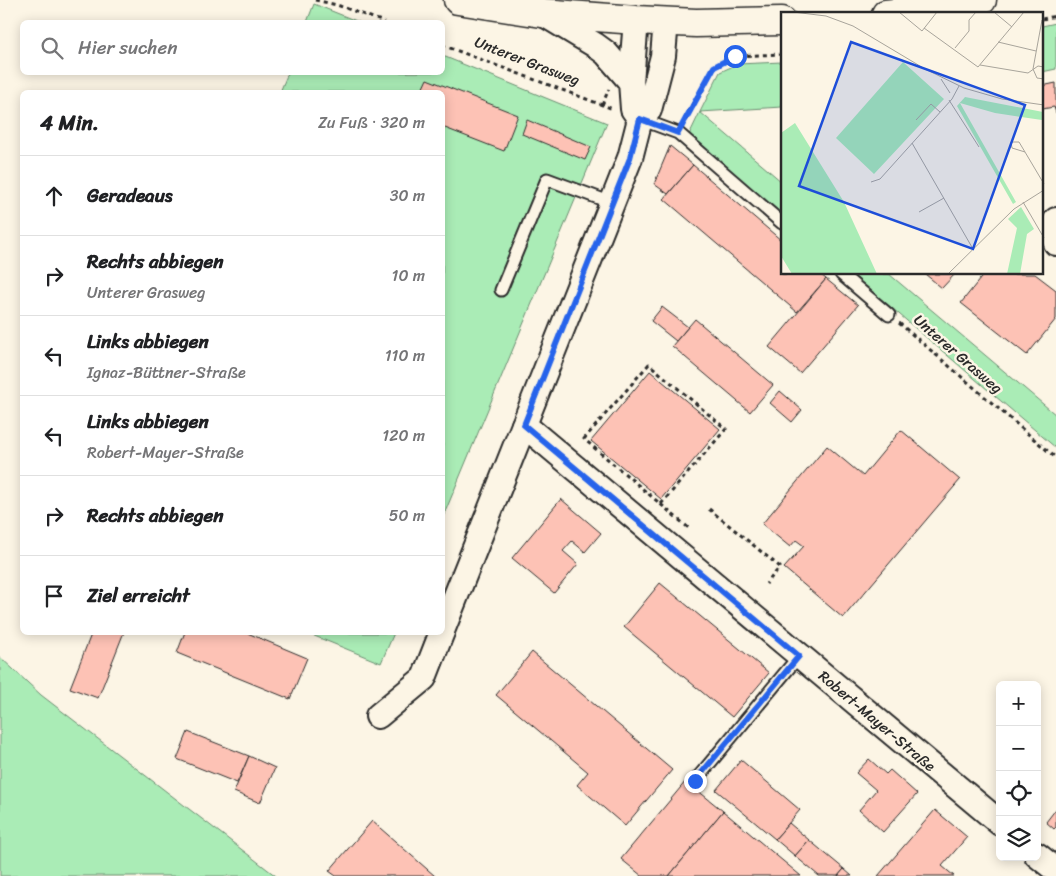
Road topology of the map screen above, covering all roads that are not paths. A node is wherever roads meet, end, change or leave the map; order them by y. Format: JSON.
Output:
{"nodes":[{"id":1,"x":458,"y":0,"type":"edge"},
{"id":2,"x":982,"y":0,"type":"edge"},
{"id":3,"x":902,"y":12,"type":"edge"},
{"id":4,"x":542,"y":13,"type":"junction"},
{"id":5,"x":636,"y":20,"type":"junction"},
{"id":6,"x":781,"y":21,"type":"edge"},
{"id":7,"x":666,"y":22,"type":"junction"},
{"id":8,"x":631,"y":82,"type":"junction"},
{"id":9,"x":640,"y":119,"type":"junction"},
{"id":10,"x":612,"y":203,"type":"junction"},
{"id":11,"x":1056,"y":220,"type":"edge"},
{"id":12,"x":781,"y":222,"type":"edge"},
{"id":13,"x":1056,"y":243,"type":"edge"},
{"id":14,"x":842,"y":275,"type":"edge"},
{"id":15,"x":501,"y":290,"type":"dead end"},
{"id":16,"x":889,"y":315,"type":"road end"},
{"id":17,"x":524,"y":425,"type":"junction"},
{"id":18,"x":445,"y":624,"type":"edge"},
{"id":19,"x":441,"y":635,"type":"edge"},
{"id":20,"x":799,"y":656,"type":"junction"},
{"id":21,"x":378,"y":716,"type":"dead end"},
{"id":22,"x":695,"y":781,"type":"dead end"},
{"id":23,"x":996,"y":821,"type":"edge"},
{"id":24,"x":1041,"y":858,"type":"edge"},
{"id":25,"x":1056,"y":870,"type":"edge"}],
"edges":[{"from":1,"to":4,"type":"street"},
{"from":2,"to":3,"type":"street"},
{"from":4,"to":5,"type":"street"},
{"from":4,"to":8,"type":"street"},
{"from":5,"to":7,"type":"street"},
{"from":5,"to":8,"type":"street"},
{"from":6,"to":7,"type":"street"},
{"from":7,"to":9,"type":"street"},
{"from":8,"to":9,"type":"street"},
{"from":9,"to":10,"type":"street"},
{"from":9,"to":12,"type":"lane"},
{"from":10,"to":15,"type":"lane"},
{"from":10,"to":17,"type":"street"},
{"from":11,"to":13,"type":"street"},
{"from":14,"to":16,"type":"lane"},
{"from":17,"to":18,"type":"street"},
{"from":17,"to":20,"type":"street","name":"Robert-Mayer-Straße"},
{"from":19,"to":21,"type":"street"},
{"from":20,"to":22,"type":"lane"},
{"from":20,"to":23,"type":"street","name":"Robert-Mayer-Straße"},
{"from":24,"to":25,"type":"street"}]}
